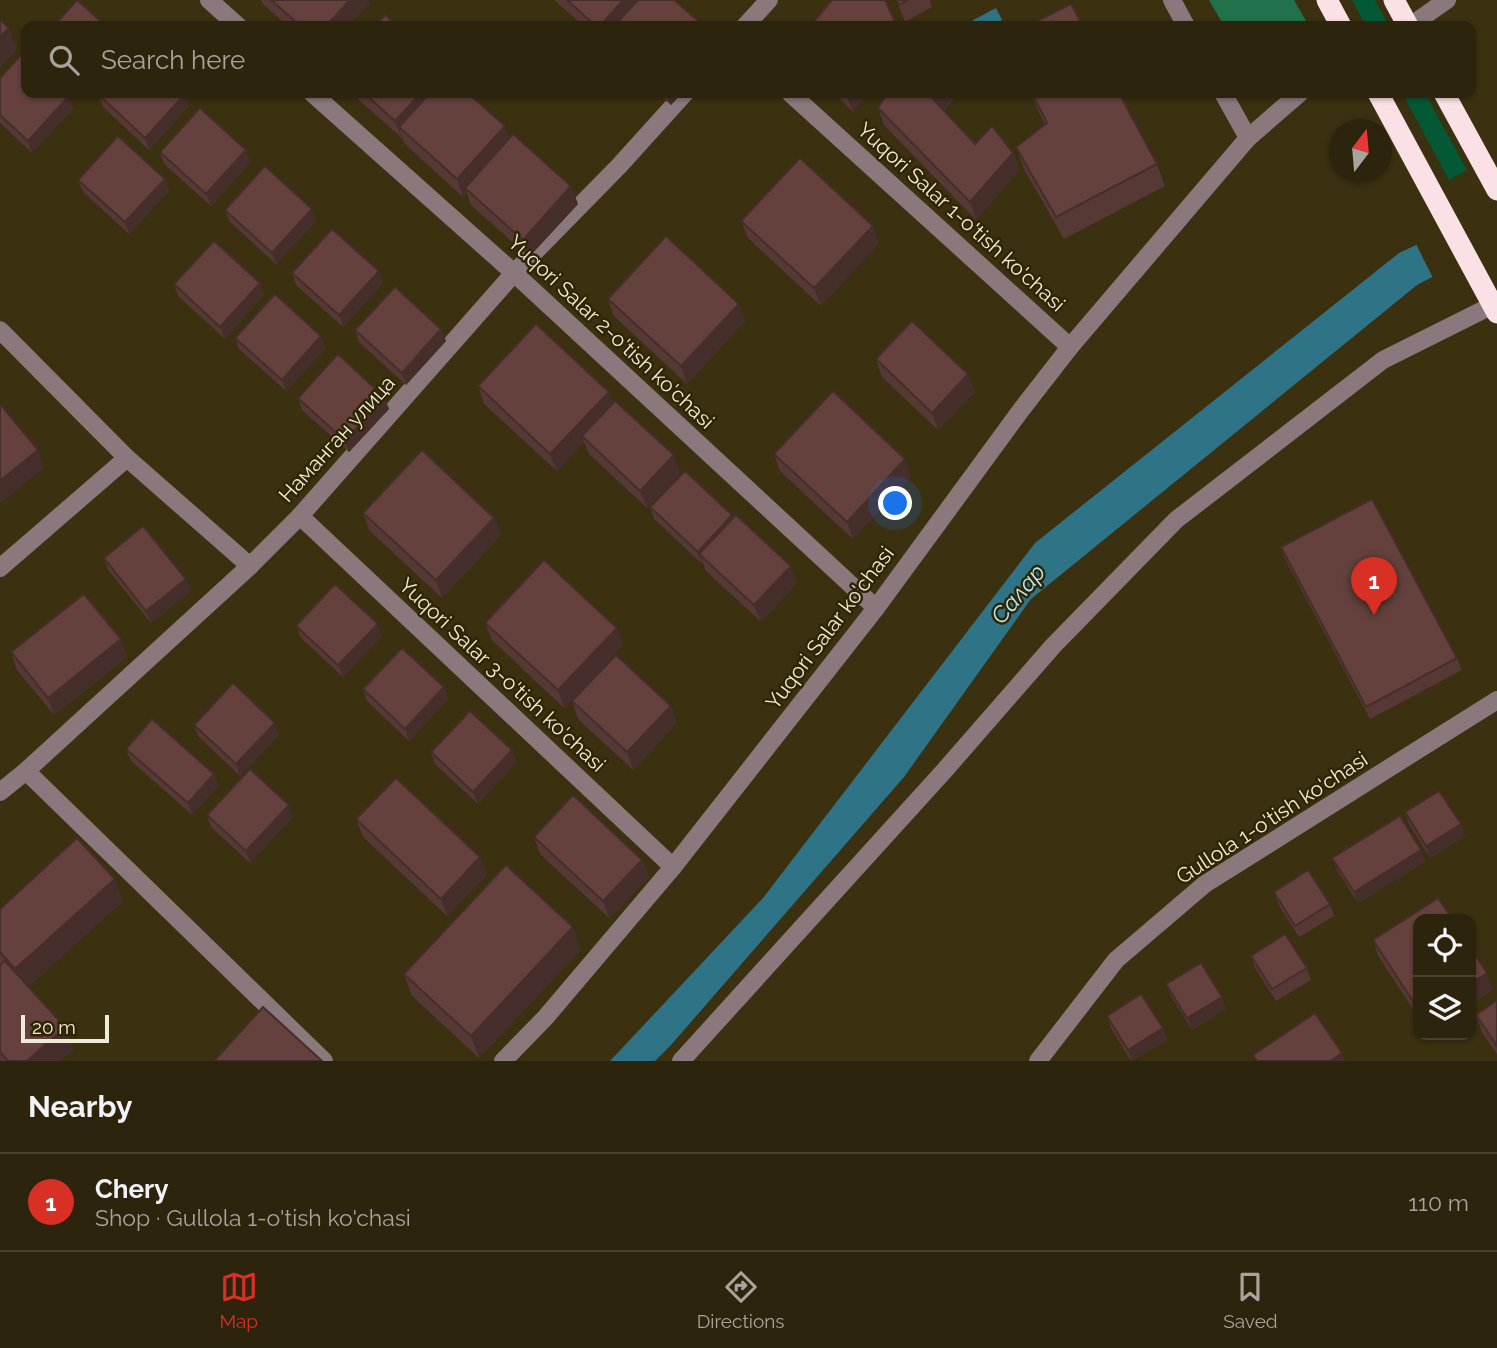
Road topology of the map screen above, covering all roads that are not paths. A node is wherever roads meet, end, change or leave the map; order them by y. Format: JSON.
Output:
{"nodes":[{"id":1,"x":209,"y":0,"type":"edge"},
{"id":2,"x":769,"y":0,"type":"edge"},
{"id":3,"x":1172,"y":0,"type":"edge"},
{"id":4,"x":1327,"y":0,"type":"edge"},
{"id":5,"x":1394,"y":0,"type":"edge"},
{"id":6,"x":1447,"y":0,"type":"edge"},
{"id":7,"x":232,"y":21,"type":"edge"},
{"id":8,"x":750,"y":21,"type":"edge"},
{"id":9,"x":1183,"y":21,"type":"edge"},
{"id":10,"x":1338,"y":21,"type":"edge"},
{"id":11,"x":1406,"y":21,"type":"edge"},
{"id":12,"x":1416,"y":21,"type":"edge"},
{"id":13,"x":318,"y":98,"type":"edge"},
{"id":14,"x":680,"y":98,"type":"edge"},
{"id":15,"x":796,"y":98,"type":"edge"},
{"id":16,"x":1226,"y":98,"type":"edge"},
{"id":17,"x":1294,"y":98,"type":"edge"},
{"id":18,"x":1381,"y":98,"type":"edge"},
{"id":19,"x":1447,"y":98,"type":"edge"},
{"id":20,"x":1248,"y":138,"type":"junction"},
{"id":21,"x":1497,"y":190,"type":"edge"},
{"id":22,"x":514,"y":273,"type":"junction"},
{"id":23,"x":1495,"y":309,"type":"edge"},
{"id":24,"x":0,"y":330,"type":"edge"},
{"id":25,"x":1070,"y":347,"type":"junction"},
{"id":26,"x":128,"y":458,"type":"junction"},
{"id":27,"x":300,"y":516,"type":"junction"},
{"id":28,"x":250,"y":566,"type":"junction"},
{"id":29,"x":0,"y":568,"type":"edge"},
{"id":30,"x":876,"y":608,"type":"junction"},
{"id":31,"x":1497,"y":701,"type":"edge"},
{"id":32,"x":26,"y":771,"type":"junction"},
{"id":33,"x":0,"y":792,"type":"edge"},
{"id":34,"x":673,"y":867,"type":"junction"},
{"id":35,"x":324,"y":1061,"type":"edge"},
{"id":36,"x":503,"y":1061,"type":"edge"},
{"id":37,"x":681,"y":1061,"type":"edge"},
{"id":38,"x":1038,"y":1061,"type":"edge"}],
"edges":[{"from":1,"to":7,"type":"street"},
{"from":2,"to":8,"type":"street"},
{"from":3,"to":9,"type":"street"},
{"from":4,"to":10,"type":"highway"},
{"from":5,"to":11,"type":"highway"},
{"from":6,"to":12,"type":"street"},
{"from":13,"to":22,"type":"street","name":"Yuqori Salar 2-o'tish ko'chasi"},
{"from":14,"to":22,"type":"street","name":"Наманган улица"},
{"from":15,"to":25,"type":"street","name":"Yuqori Salar 1-o'tish ko'chasi"},
{"from":16,"to":20,"type":"street"},
{"from":17,"to":20,"type":"street","name":"Yuqori Salar ko'chasi"},
{"from":18,"to":23,"type":"highway"},
{"from":19,"to":21,"type":"highway"},
{"from":20,"to":25,"type":"street","name":"Yuqori Salar ko'chasi"},
{"from":22,"to":27,"type":"street","name":"Наманган улица"},
{"from":22,"to":30,"type":"street","name":"Yuqori Salar 2-o'tish ko'chasi"},
{"from":23,"to":37,"type":"street"},
{"from":24,"to":26,"type":"street"},
{"from":25,"to":30,"type":"street","name":"Yuqori Salar ko'chasi"},
{"from":26,"to":28,"type":"street"},
{"from":26,"to":29,"type":"street"},
{"from":27,"to":28,"type":"street","name":"Наманган улица"},
{"from":27,"to":34,"type":"street","name":"Yuqori Salar 3-o'tish ko'chasi"},
{"from":28,"to":32,"type":"street","name":"Наманган улица"},
{"from":30,"to":34,"type":"street","name":"Yuqori Salar ko'chasi"},
{"from":31,"to":38,"type":"street","name":"Gullola 1-o'tish ko'chasi"},
{"from":32,"to":33,"type":"street","name":"Наманган улица"},
{"from":32,"to":35,"type":"street"},
{"from":34,"to":36,"type":"street","name":"Yuqori Salar ko'chasi"}]}
